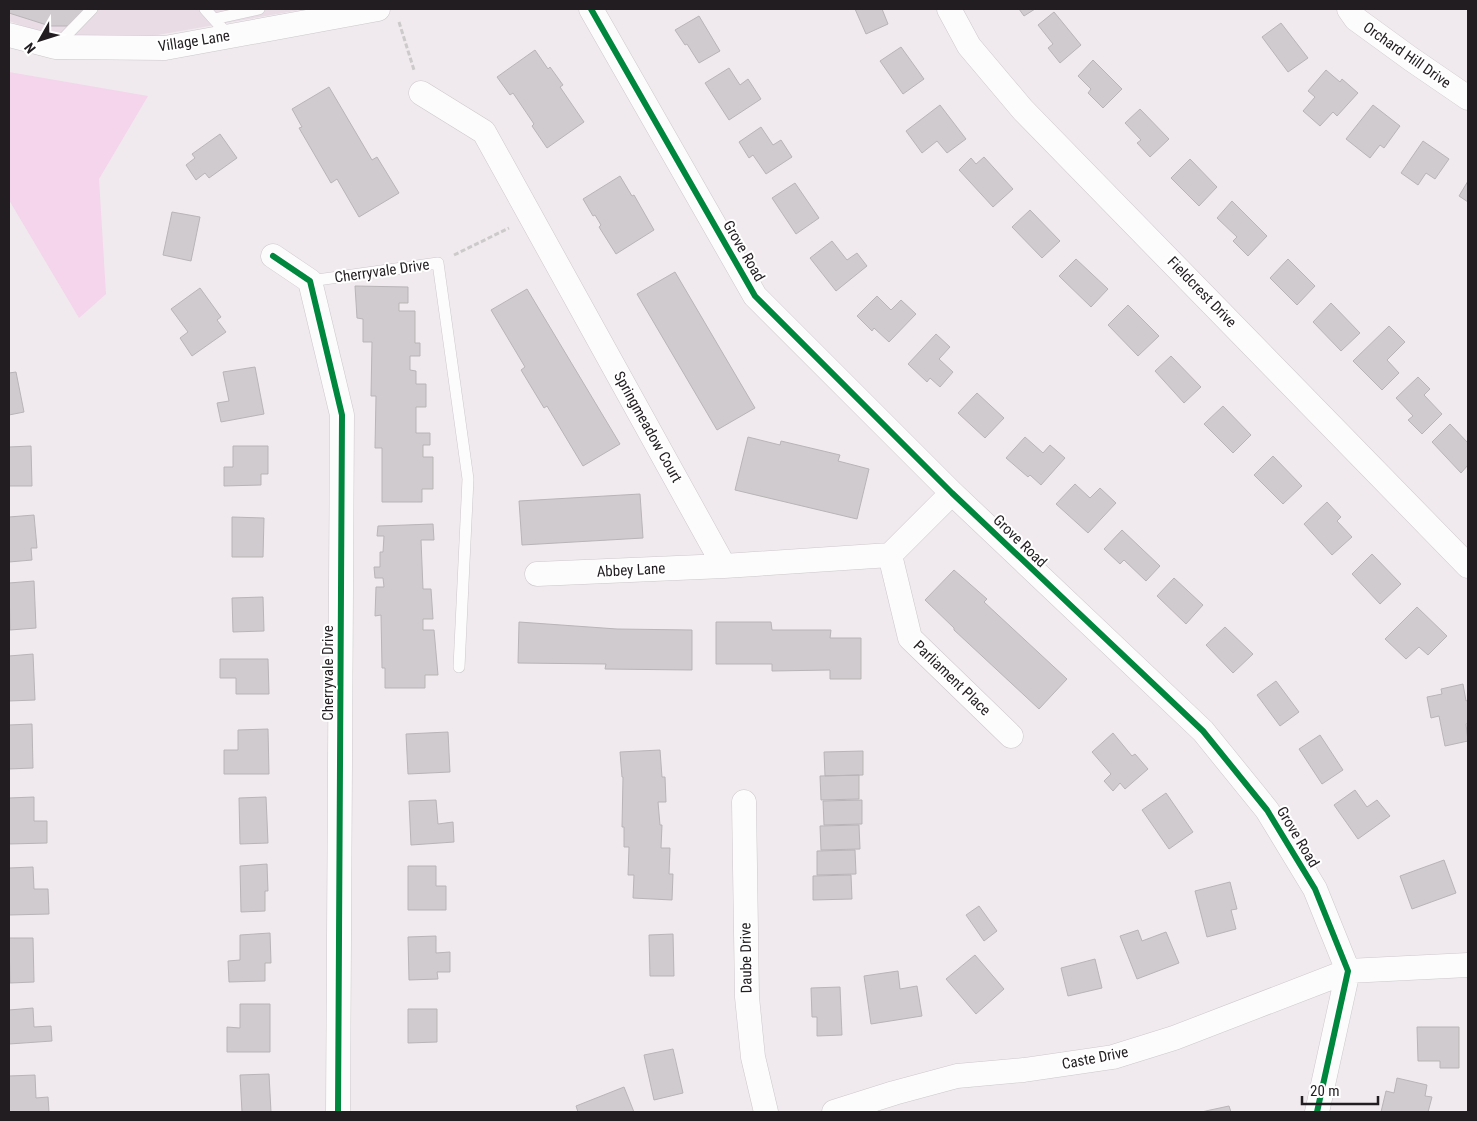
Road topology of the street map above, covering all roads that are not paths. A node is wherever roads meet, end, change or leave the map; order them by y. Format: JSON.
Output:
{"nodes":[{"id":1,"x":92,"y":9,"type":"edge"},
{"id":2,"x":205,"y":9,"type":"edge"},
{"id":3,"x":259,"y":9,"type":"edge"},
{"id":4,"x":591,"y":9,"type":"edge"},
{"id":5,"x":949,"y":9,"type":"edge"},
{"id":6,"x":1349,"y":9,"type":"edge"},
{"id":7,"x":388,"y":13,"type":"edge"},
{"id":8,"x":222,"y":27,"type":"junction"},
{"id":9,"x":9,"y":35,"type":"edge"},
{"id":10,"x":55,"y":47,"type":"junction"},
{"id":11,"x":421,"y":92,"type":"road end"},
{"id":12,"x":1468,"y":98,"type":"edge"},
{"id":13,"x":273,"y":256,"type":"dead end"},
{"id":14,"x":310,"y":280,"type":"junction"},
{"id":15,"x":952,"y":493,"type":"junction"},
{"id":16,"x":890,"y":555,"type":"junction"},
{"id":17,"x":724,"y":566,"type":"junction"},
{"id":18,"x":1468,"y":566,"type":"edge"},
{"id":19,"x":537,"y":574,"type":"dead end"},
{"id":20,"x":459,"y":668,"type":"dead end"},
{"id":21,"x":1011,"y":736,"type":"dead end"},
{"id":22,"x":744,"y":802,"type":"dead end"},
{"id":23,"x":1468,"y":965,"type":"edge"},
{"id":24,"x":1358,"y":970,"type":"junction"},
{"id":25,"x":338,"y":1112,"type":"edge"},
{"id":26,"x":766,"y":1112,"type":"edge"},
{"id":27,"x":834,"y":1112,"type":"edge"},
{"id":28,"x":1316,"y":1112,"type":"edge"}],
"edges":[{"from":1,"to":10,"type":"lane"},
{"from":2,"to":8,"type":"lane"},
{"from":3,"to":8,"type":"lane"},
{"from":4,"to":15,"type":"street","name":"Grove Road"},
{"from":5,"to":18,"type":"street","name":"Fieldcrest Drive"},
{"from":6,"to":12,"type":"street","name":"Orchard Hill Drive"},
{"from":7,"to":8,"type":"street","name":"Village Lane"},
{"from":8,"to":10,"type":"street","name":"Village Lane"},
{"from":9,"to":10,"type":"street","name":"Village Lane"},
{"from":11,"to":17,"type":"street","name":"Springmeadow Court"},
{"from":13,"to":14,"type":"street"},
{"from":14,"to":20,"type":"lane","name":"Cherryvale Drive"},
{"from":14,"to":25,"type":"street","name":"Cherryvale Drive"},
{"from":15,"to":16,"type":"street"},
{"from":15,"to":24,"type":"street","name":"Grove Road"},
{"from":16,"to":17,"type":"street"},
{"from":16,"to":21,"type":"street","name":"Parliament Place"},
{"from":17,"to":19,"type":"street","name":"Abbey Lane"},
{"from":22,"to":26,"type":"street","name":"Daube Drive"},
{"from":23,"to":24,"type":"street","name":"Caste Drive"},
{"from":24,"to":27,"type":"street","name":"Caste Drive"},
{"from":24,"to":28,"type":"street"}]}
